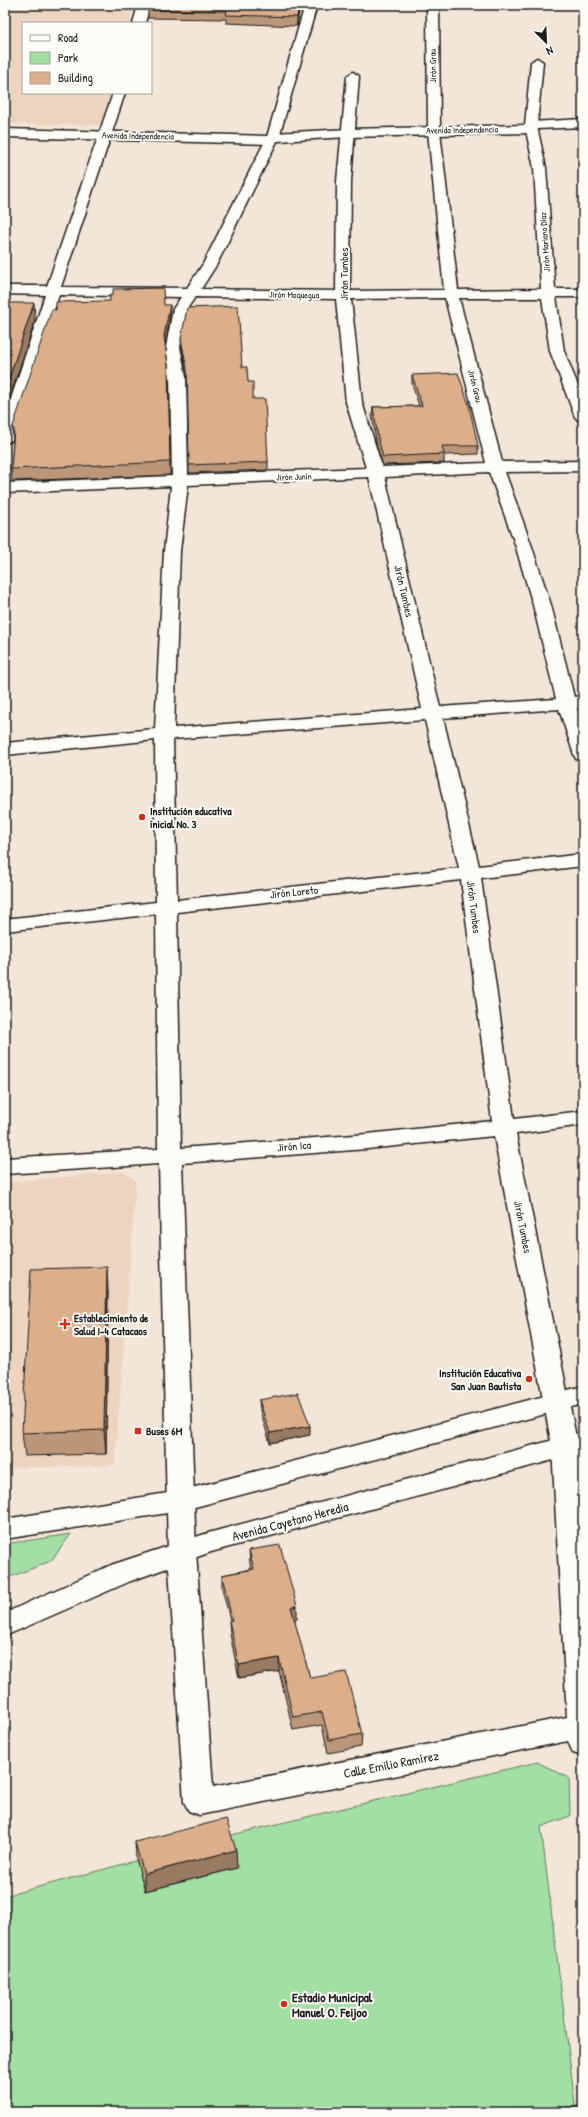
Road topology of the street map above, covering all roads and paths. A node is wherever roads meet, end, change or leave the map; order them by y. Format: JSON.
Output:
{"nodes":[{"id":1,"x":144,"y":5,"type":"edge"},
{"id":2,"x":311,"y":5,"type":"edge"},
{"id":3,"x":432,"y":5,"type":"edge"},
{"id":4,"x":139,"y":22,"type":"edge"},
{"id":5,"x":537,"y":62,"type":"dead end"},
{"id":6,"x":354,"y":76,"type":"dead end"},
{"id":7,"x":119,"y":94,"type":"edge"},
{"id":8,"x":583,"y":123,"type":"edge"},
{"id":9,"x":531,"y":127,"type":"junction"},
{"id":10,"x":434,"y":131,"type":"junction"},
{"id":11,"x":5,"y":133,"type":"edge"},
{"id":12,"x":349,"y":133,"type":"junction"},
{"id":13,"x":107,"y":136,"type":"junction"},
{"id":14,"x":272,"y":138,"type":"junction"},
{"id":15,"x":5,"y":290,"type":"edge"},
{"id":16,"x":53,"y":291,"type":"junction"},
{"id":17,"x":548,"y":293,"type":"junction"},
{"id":18,"x":583,"y":293,"type":"edge"},
{"id":19,"x":190,"y":294,"type":"junction"},
{"id":20,"x":452,"y":294,"type":"junction"},
{"id":21,"x":343,"y":295,"type":"junction"},
{"id":22,"x":583,"y":417,"type":"edge"},
{"id":23,"x":5,"y":438,"type":"edge"},
{"id":24,"x":583,"y":466,"type":"edge"},
{"id":25,"x":495,"y":468,"type":"junction"},
{"id":26,"x":376,"y":474,"type":"junction"},
{"id":27,"x":180,"y":481,"type":"junction"},
{"id":28,"x":5,"y":488,"type":"edge"},
{"id":29,"x":575,"y":702,"type":"edge"},
{"id":30,"x":433,"y":713,"type":"junction"},
{"id":31,"x":164,"y":734,"type":"junction"},
{"id":32,"x":5,"y":749,"type":"edge"},
{"id":33,"x":583,"y":756,"type":"edge"},
{"id":34,"x":583,"y":860,"type":"edge"},
{"id":35,"x":470,"y":872,"type":"junction"},
{"id":36,"x":168,"y":907,"type":"junction"},
{"id":37,"x":5,"y":925,"type":"edge"},
{"id":38,"x":583,"y":1118,"type":"edge"},
{"id":39,"x":504,"y":1129,"type":"junction"},
{"id":40,"x":170,"y":1156,"type":"junction"},
{"id":41,"x":5,"y":1166,"type":"edge"},
{"id":42,"x":583,"y":1395,"type":"edge"},
{"id":43,"x":557,"y":1402,"type":"junction"},
{"id":44,"x":574,"y":1445,"type":"edge"},
{"id":45,"x":180,"y":1501,"type":"junction"},
{"id":46,"x":5,"y":1529,"type":"edge"},
{"id":47,"x":182,"y":1552,"type":"junction"},
{"id":48,"x":5,"y":1625,"type":"edge"},
{"id":49,"x":582,"y":1732,"type":"edge"}],
"edges":[{"from":1,"to":4,"type":"street"},
{"from":2,"to":14,"type":"street"},
{"from":3,"to":10,"type":"street","name":"Jirón Grau"},
{"from":5,"to":9,"type":"street","name":"Jirón Mariano Díaz"},
{"from":6,"to":12,"type":"street","name":"Jirón Tumbes"},
{"from":7,"to":13,"type":"street"},
{"from":8,"to":9,"type":"street","name":"Avenida Independencia"},
{"from":9,"to":10,"type":"street","name":"Avenida Independencia"},
{"from":9,"to":17,"type":"street","name":"Jirón Mariano Díaz"},
{"from":10,"to":12,"type":"street","name":"Avenida Independencia"},
{"from":10,"to":20,"type":"street","name":"Jirón Grau"},
{"from":11,"to":13,"type":"street","name":"Avenida Independencia"},
{"from":12,"to":14,"type":"street","name":"Avenida Independencia"},
{"from":12,"to":21,"type":"street","name":"Jirón Tumbes"},
{"from":13,"to":14,"type":"street","name":"Avenida Independencia"},
{"from":13,"to":16,"type":"street"},
{"from":14,"to":19,"type":"street"},
{"from":15,"to":16,"type":"street","name":"Jirón Moquegua"},
{"from":16,"to":19,"type":"street","name":"Jirón Moquegua"},
{"from":16,"to":23,"type":"street"},
{"from":17,"to":18,"type":"street","name":"Jirón Moquegua"},
{"from":17,"to":20,"type":"street","name":"Jirón Moquegua"},
{"from":17,"to":22,"type":"street","name":"Jirón Mariano Díaz"},
{"from":19,"to":21,"type":"street","name":"Jirón Moquegua"},
{"from":19,"to":27,"type":"street"},
{"from":20,"to":21,"type":"street","name":"Jirón Moquegua"},
{"from":20,"to":25,"type":"street","name":"Jirón Grau"},
{"from":21,"to":26,"type":"street","name":"Jirón Tumbes"},
{"from":24,"to":25,"type":"street","name":"Jirón Junín"},
{"from":25,"to":26,"type":"street","name":"Jirón Junín"},
{"from":25,"to":29,"type":"street","name":"Jirón Grau"},
{"from":26,"to":27,"type":"street","name":"Jirón Junín"},
{"from":26,"to":30,"type":"street","name":"Jirón Tumbes"},
{"from":27,"to":28,"type":"street","name":"Jirón Junín"},
{"from":27,"to":31,"type":"street"},
{"from":29,"to":30,"type":"street"},
{"from":29,"to":33,"type":"street","name":"Jirón Grau"},
{"from":30,"to":31,"type":"street"},
{"from":30,"to":35,"type":"street","name":"Jirón Tumbes"},
{"from":31,"to":32,"type":"street"},
{"from":31,"to":36,"type":"street"},
{"from":34,"to":35,"type":"street","name":"Jirón Loreto"},
{"from":35,"to":36,"type":"street","name":"Jirón Loreto"},
{"from":35,"to":39,"type":"street","name":"Jirón Tumbes"},
{"from":36,"to":37,"type":"street","name":"Jirón Loreto"},
{"from":36,"to":40,"type":"street"},
{"from":38,"to":39,"type":"street","name":"Jirón Ica"},
{"from":39,"to":40,"type":"street","name":"Jirón Ica"},
{"from":39,"to":43,"type":"street","name":"Jirón Tumbes"},
{"from":40,"to":41,"type":"street","name":"Jirón Ica"},
{"from":40,"to":45,"type":"street"},
{"from":42,"to":43,"type":"street"},
{"from":43,"to":44,"type":"street","name":"Jirón Tumbes"},
{"from":43,"to":45,"type":"street"},
{"from":44,"to":47,"type":"street","name":"Avenida Cayetano Heredia"},
{"from":44,"to":49,"type":"street","name":"Jirón Tumbes"},
{"from":45,"to":46,"type":"street"},
{"from":45,"to":47,"type":"street"},
{"from":47,"to":48,"type":"street","name":"Avenida Cayetano Heredia"},
{"from":47,"to":49,"type":"street","name":"Calle Emilio Ramírez"}]}
